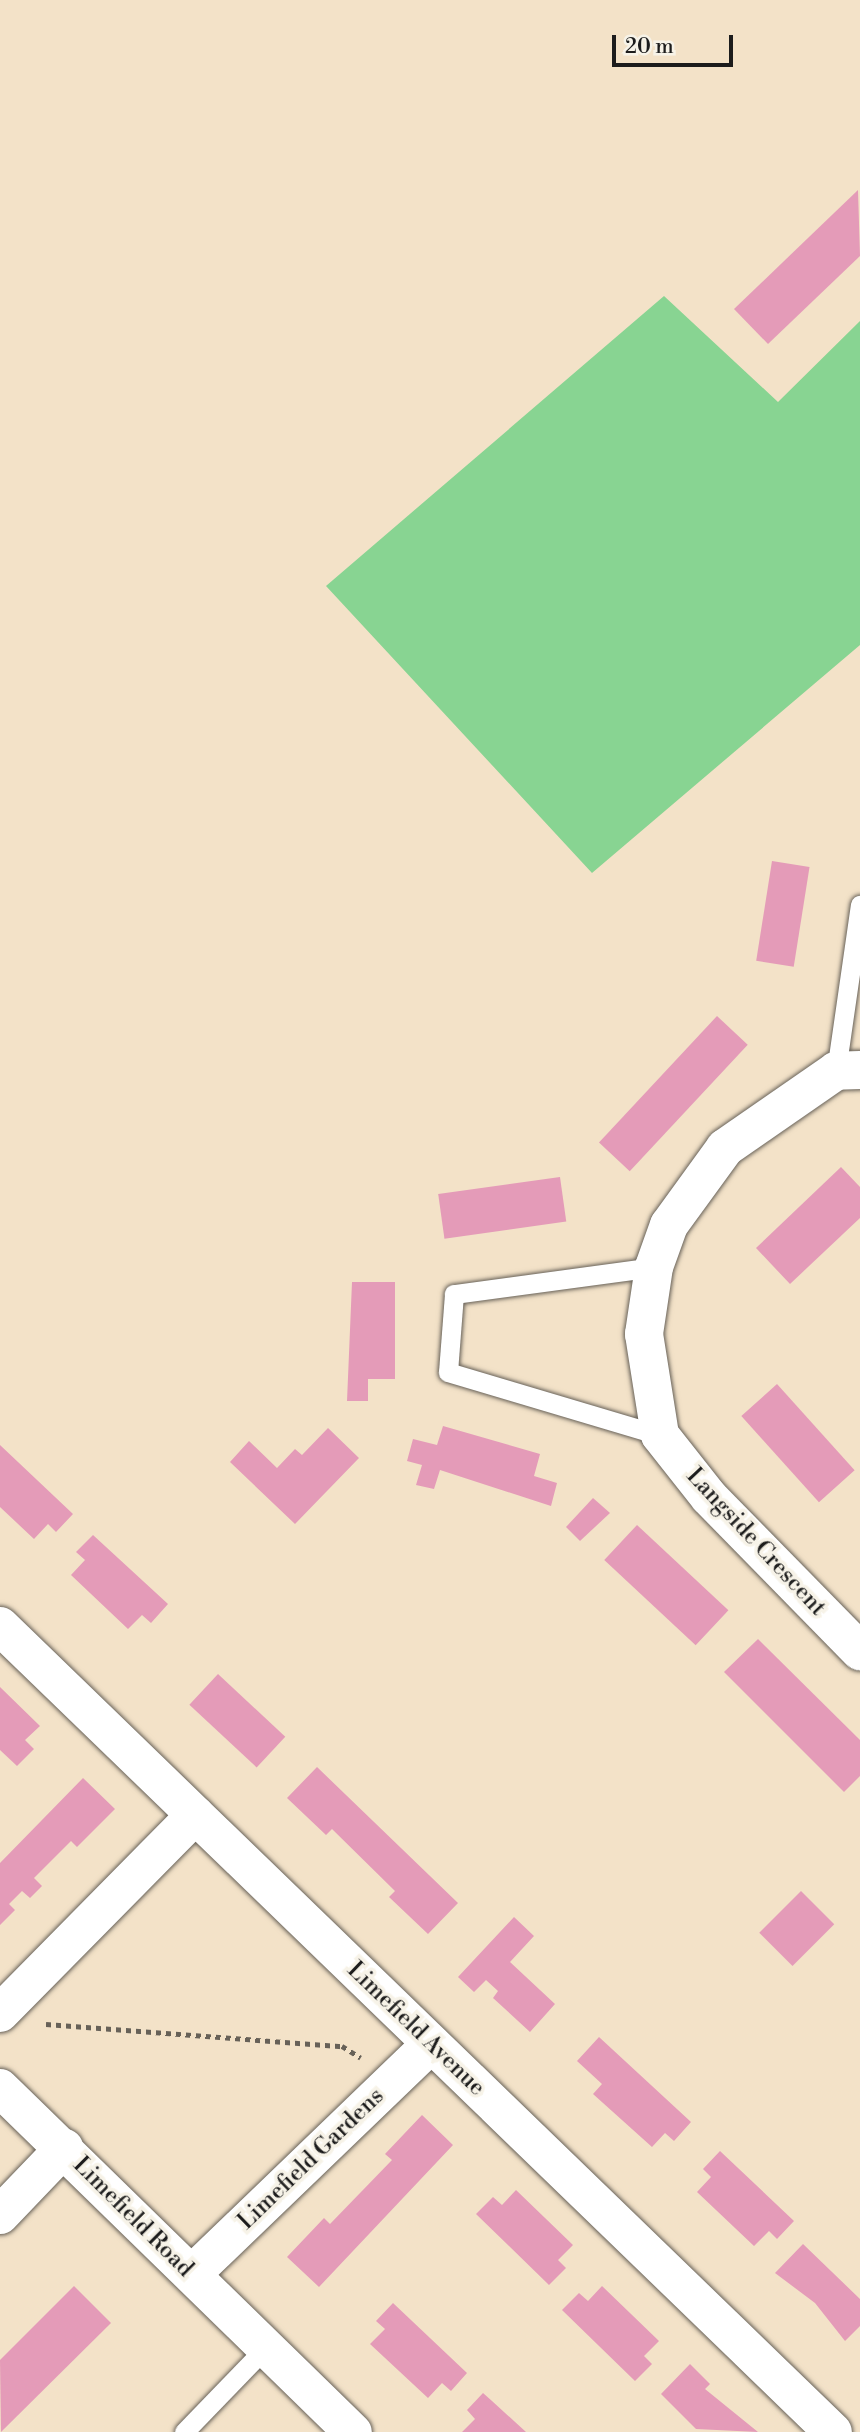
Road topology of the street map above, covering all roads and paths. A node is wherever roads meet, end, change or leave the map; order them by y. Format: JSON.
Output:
{"nodes":[{"id":1,"x":860,"y":905,"type":"edge"},
{"id":2,"x":848,"y":1070,"type":"edge"},
{"id":3,"x":654,"y":1267,"type":"junction"},
{"id":4,"x":660,"y":1434,"type":"junction"},
{"id":5,"x":0,"y":1626,"type":"edge"},
{"id":6,"x":860,"y":1651,"type":"edge"},
{"id":7,"x":195,"y":1815,"type":"junction"},
{"id":8,"x":4,"y":2009,"type":"edge"},
{"id":9,"x":431,"y":2044,"type":"junction"},
{"id":10,"x":394,"y":2080,"type":"junction"},
{"id":11,"x":0,"y":2088,"type":"edge"},
{"id":12,"x":64,"y":2148,"type":"junction"},
{"id":13,"x":0,"y":2216,"type":"edge"},
{"id":14,"x":192,"y":2274,"type":"junction"},
{"id":15,"x":266,"y":2347,"type":"junction"},
{"id":16,"x":184,"y":2432,"type":"edge"},
{"id":17,"x":353,"y":2432,"type":"edge"},
{"id":18,"x":833,"y":2432,"type":"edge"}],
"edges":[{"from":1,"to":2,"type":"lane"},
{"from":2,"to":3,"type":"street","name":"Langside Crescent"},
{"from":3,"to":4,"type":"street","name":"Langside Crescent"},
{"from":3,"to":4,"type":"lane"},
{"from":4,"to":6,"type":"street","name":"Langside Crescent"},
{"from":5,"to":7,"type":"street","name":"Limefield Avenue"},
{"from":7,"to":8,"type":"street"},
{"from":7,"to":9,"type":"street","name":"Limefield Avenue"},
{"from":8,"to":10,"type":"path"},
{"from":9,"to":10,"type":"street","name":"Limefield Gardens"},
{"from":9,"to":18,"type":"street","name":"Limefield Avenue"},
{"from":10,"to":14,"type":"street","name":"Limefield Gardens"},
{"from":11,"to":12,"type":"street","name":"Limefield Road"},
{"from":12,"to":13,"type":"street"},
{"from":12,"to":14,"type":"street","name":"Limefield Road"},
{"from":14,"to":15,"type":"street","name":"Limefield Road"},
{"from":15,"to":16,"type":"lane"},
{"from":15,"to":17,"type":"street","name":"Limefield Road"}]}
